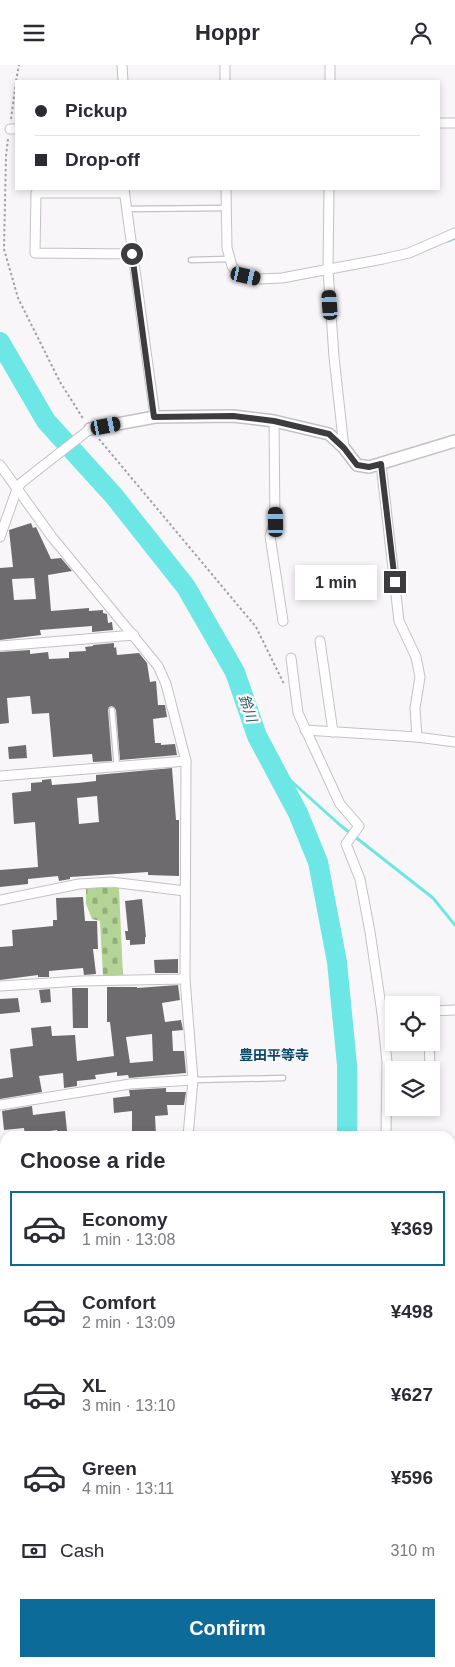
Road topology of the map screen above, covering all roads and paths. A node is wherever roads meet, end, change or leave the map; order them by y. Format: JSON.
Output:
{"nodes":[{"id":1,"x":19,"y":65,"type":"edge"},
{"id":2,"x":122,"y":65,"type":"edge"},
{"id":3,"x":225,"y":65,"type":"edge"},
{"id":4,"x":330,"y":65,"type":"edge"},
{"id":5,"x":16,"y":80,"type":"edge"},
{"id":6,"x":123,"y":80,"type":"edge"},
{"id":7,"x":225,"y":80,"type":"edge"},
{"id":8,"x":330,"y":80,"type":"edge"},
{"id":9,"x":15,"y":97,"type":"edge"},
{"id":10,"x":440,"y":123,"type":"edge"},
{"id":11,"x":455,"y":123,"type":"edge"},
{"id":12,"x":13,"y":129,"type":"edge"},
{"id":13,"x":226,"y":190,"type":"edge"},
{"id":14,"x":329,"y":190,"type":"edge"},
{"id":15,"x":124,"y":191,"type":"edge"},
{"id":16,"x":226,"y":208,"type":"junction"},
{"id":17,"x":126,"y":209,"type":"junction"},
{"id":18,"x":455,"y":233,"type":"edge"},
{"id":19,"x":132,"y":254,"type":"junction"},
{"id":20,"x":229,"y":259,"type":"junction"},
{"id":21,"x":191,"y":260,"type":"dead end"},
{"id":22,"x":328,"y":271,"type":"junction"},
{"id":23,"x":154,"y":417,"type":"junction"},
{"id":24,"x":274,"y":421,"type":"junction"},
{"id":25,"x":90,"y":429,"type":"junction"},
{"id":26,"x":455,"y":441,"type":"edge"},
{"id":27,"x":344,"y":448,"type":"junction"},
{"id":28,"x":381,"y":464,"type":"junction"},
{"id":29,"x":0,"y":465,"type":"edge"},
{"id":30,"x":19,"y":486,"type":"junction"},
{"id":31,"x":0,"y":537,"type":"edge"},
{"id":32,"x":283,"y":621,"type":"dead end"},
{"id":33,"x":134,"y":635,"type":"junction"},
{"id":34,"x":320,"y":641,"type":"dead end"},
{"id":35,"x":0,"y":646,"type":"edge"},
{"id":36,"x":291,"y":658,"type":"dead end"},
{"id":37,"x":285,"y":687,"type":"dead end"},
{"id":38,"x":112,"y":710,"type":"dead end"},
{"id":39,"x":306,"y":730,"type":"junction"},
{"id":40,"x":333,"y":732,"type":"junction"},
{"id":41,"x":417,"y":737,"type":"junction"},
{"id":42,"x":455,"y":742,"type":"edge"},
{"id":43,"x":186,"y":761,"type":"junction"},
{"id":44,"x":116,"y":767,"type":"junction"},
{"id":45,"x":0,"y":776,"type":"edge"},
{"id":46,"x":185,"y":891,"type":"junction"},
{"id":47,"x":0,"y":901,"type":"edge"},
{"id":48,"x":185,"y":979,"type":"junction"},
{"id":49,"x":0,"y":986,"type":"edge"},
{"id":50,"x":455,"y":1010,"type":"edge"},
{"id":51,"x":440,"y":1011,"type":"edge"},
{"id":52,"x":382,"y":1013,"type":"junction"},
{"id":53,"x":385,"y":1013,"type":"edge"},
{"id":54,"x":283,"y":1078,"type":"dead end"},
{"id":55,"x":194,"y":1080,"type":"junction"},
{"id":56,"x":0,"y":1105,"type":"edge"},
{"id":57,"x":189,"y":1131,"type":"edge"},
{"id":58,"x":386,"y":1131,"type":"edge"}],
"edges":[{"from":1,"to":5,"type":"path"},
{"from":2,"to":6,"type":"street"},
{"from":3,"to":7,"type":"street"},
{"from":4,"to":8,"type":"street"},
{"from":9,"to":12,"type":"path"},
{"from":10,"to":11,"type":"street"},
{"from":12,"to":25,"type":"path"},
{"from":13,"to":16,"type":"street"},
{"from":14,"to":22,"type":"street"},
{"from":15,"to":17,"type":"street"},
{"from":15,"to":19,"type":"street"},
{"from":16,"to":17,"type":"lane"},
{"from":16,"to":20,"type":"street"},
{"from":17,"to":19,"type":"street"},
{"from":18,"to":22,"type":"street"},
{"from":19,"to":23,"type":"street"},
{"from":20,"to":21,"type":"lane"},
{"from":20,"to":22,"type":"street"},
{"from":22,"to":27,"type":"street"},
{"from":23,"to":24,"type":"street"},
{"from":23,"to":25,"type":"street"},
{"from":24,"to":27,"type":"street"},
{"from":24,"to":32,"type":"street"},
{"from":25,"to":30,"type":"street"},
{"from":25,"to":37,"type":"path"},
{"from":26,"to":28,"type":"street"},
{"from":27,"to":28,"type":"street"},
{"from":28,"to":41,"type":"street"},
{"from":29,"to":30,"type":"street"},
{"from":30,"to":31,"type":"street"},
{"from":30,"to":33,"type":"street"},
{"from":33,"to":35,"type":"street"},
{"from":33,"to":43,"type":"street"},
{"from":34,"to":40,"type":"street"},
{"from":36,"to":39,"type":"street"},
{"from":38,"to":44,"type":"lane"},
{"from":39,"to":40,"type":"street"},
{"from":39,"to":52,"type":"street"},
{"from":40,"to":41,"type":"street"},
{"from":41,"to":42,"type":"street"},
{"from":43,"to":44,"type":"street"},
{"from":43,"to":46,"type":"street"},
{"from":44,"to":45,"type":"street"},
{"from":46,"to":47,"type":"street"},
{"from":46,"to":48,"type":"street"},
{"from":48,"to":49,"type":"street"},
{"from":48,"to":55,"type":"street"},
{"from":50,"to":51,"type":"street"},
{"from":52,"to":53,"type":"street"},
{"from":52,"to":58,"type":"street"},
{"from":54,"to":55,"type":"lane"},
{"from":55,"to":56,"type":"street"},
{"from":55,"to":57,"type":"street"}]}
